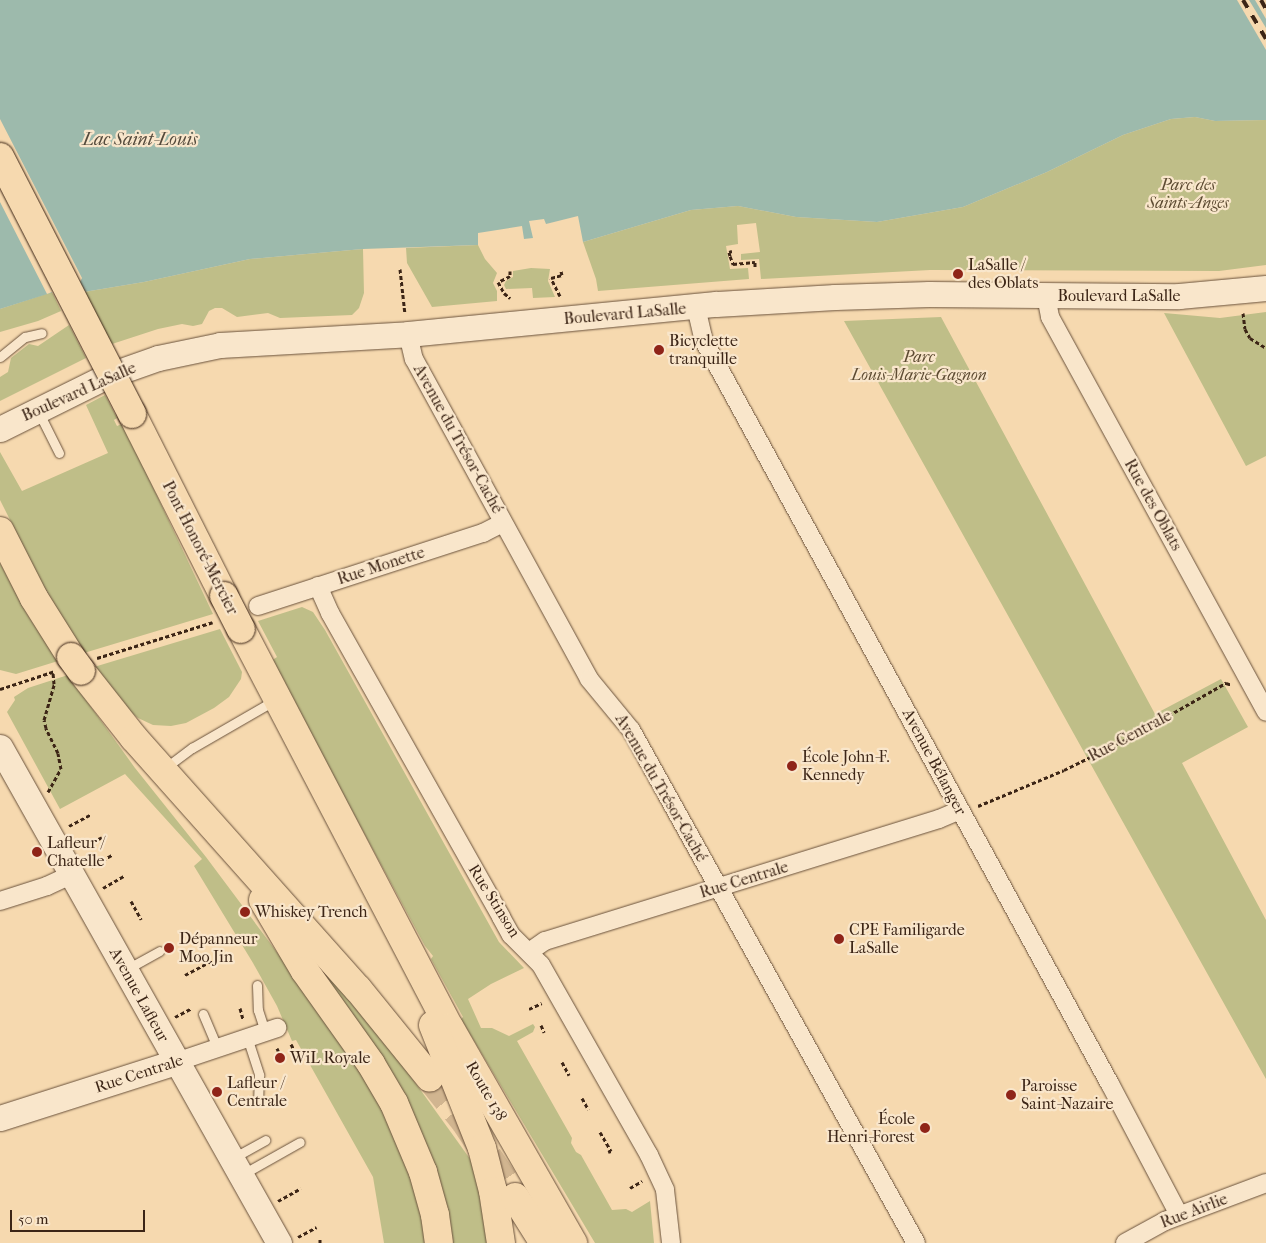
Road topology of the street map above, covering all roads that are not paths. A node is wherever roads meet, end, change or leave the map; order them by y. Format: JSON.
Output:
{"nodes":[{"id":1,"x":0,"y":157,"type":"edge"},
{"id":2,"x":1266,"y":288,"type":"edge"},
{"id":3,"x":1046,"y":296,"type":"junction"},
{"id":4,"x":696,"y":307,"type":"junction"},
{"id":5,"x":407,"y":324,"type":"junction"},
{"id":6,"x":42,"y":333,"type":"dead end"},
{"id":7,"x":2,"y":351,"type":"edge"},
{"id":8,"x":38,"y":410,"type":"junction"},
{"id":9,"x":0,"y":429,"type":"edge"},
{"id":10,"x":59,"y":453,"type":"dead end"},
{"id":11,"x":503,"y":523,"type":"junction"},
{"id":12,"x":0,"y":531,"type":"edge"},
{"id":13,"x":318,"y":586,"type":"junction"},
{"id":14,"x":258,"y":606,"type":"dead end"},
{"id":15,"x":1261,"y":689,"type":"edge"},
{"id":16,"x":277,"y":699,"type":"junction"},
{"id":17,"x":1266,"y":712,"type":"edge"},
{"id":18,"x":0,"y":747,"type":"edge"},
{"id":19,"x":162,"y":771,"type":"junction"},
{"id":20,"x":968,"y":808,"type":"junction"},
{"id":21,"x":230,"y":845,"type":"junction"},
{"id":22,"x":81,"y":871,"type":"junction"},
{"id":23,"x":719,"y":888,"type":"junction"},
{"id":24,"x":0,"y":901,"type":"edge"},
{"id":25,"x":402,"y":939,"type":"junction"},
{"id":26,"x":159,"y":951,"type":"dead end"},
{"id":27,"x":529,"y":952,"type":"junction"},
{"id":28,"x":125,"y":970,"type":"junction"},
{"id":29,"x":257,"y":985,"type":"dead end"},
{"id":30,"x":203,"y":1014,"type":"dead end"},
{"id":31,"x":271,"y":1030,"type":"joint"},
{"id":32,"x":247,"y":1037,"type":"junction"},
{"id":33,"x":217,"y":1047,"type":"junction"},
{"id":34,"x":176,"y":1062,"type":"junction"},
{"id":35,"x":430,"y":1078,"type":"tunnel mouth"},
{"id":36,"x":258,"y":1100,"type":"dead end"},
{"id":37,"x":0,"y":1118,"type":"edge"},
{"id":38,"x":265,"y":1140,"type":"dead end"},
{"id":39,"x":300,"y":1142,"type":"dead end"},
{"id":40,"x":236,"y":1167,"type":"junction"},
{"id":41,"x":1266,"y":1183,"type":"edge"},
{"id":42,"x":515,"y":1197,"type":"tunnel mouth"},
{"id":43,"x":1179,"y":1215,"type":"junction"},
{"id":44,"x":289,"y":1240,"type":"edge"},
{"id":45,"x":439,"y":1243,"type":"edge"},
{"id":46,"x":500,"y":1243,"type":"edge"},
{"id":47,"x":544,"y":1243,"type":"edge"},
{"id":48,"x":573,"y":1243,"type":"edge"},
{"id":49,"x":671,"y":1243,"type":"edge"},
{"id":50,"x":916,"y":1243,"type":"edge"},
{"id":51,"x":1125,"y":1243,"type":"edge"}],
"edges":[{"from":1,"to":16,"type":"highway","name":"Pont Honoré-Mercier","bridge":true},
{"from":2,"to":3,"type":"main road","name":"Boulevard LaSalle"},
{"from":3,"to":4,"type":"main road","name":"Boulevard LaSalle"},
{"from":3,"to":15,"type":"street","name":"Rue des Oblats"},
{"from":4,"to":5,"type":"main road","name":"Boulevard LaSalle"},
{"from":4,"to":20,"type":"street","name":"Avenue Bélanger"},
{"from":5,"to":8,"type":"main road","name":"Boulevard LaSalle"},
{"from":5,"to":11,"type":"street","name":"Avenue du Trésor-Caché"},
{"from":6,"to":7,"type":"lane"},
{"from":8,"to":9,"type":"main road","name":"Boulevard LaSalle"},
{"from":8,"to":10,"type":"lane"},
{"from":11,"to":13,"type":"street","name":"Rue Monette"},
{"from":11,"to":23,"type":"street","name":"Avenue du Trésor-Caché"},
{"from":12,"to":19,"type":"highway"},
{"from":13,"to":14,"type":"street","name":"Rue Monette"},
{"from":13,"to":27,"type":"street","name":"Rue Stinson"},
{"from":15,"to":17,"type":"street","name":"Rue des Oblats"},
{"from":16,"to":19,"type":"lane"},
{"from":16,"to":25,"type":"highway","name":"Pont Honoré-Mercier"},
{"from":18,"to":22,"type":"main road","name":"Avenue Lafleur"},
{"from":19,"to":21,"type":"highway"},
{"from":20,"to":23,"type":"street","name":"Rue Centrale"},
{"from":20,"to":43,"type":"street","name":"Avenue Bélanger"},
{"from":21,"to":35,"type":"highway"},
{"from":21,"to":45,"type":"highway"},
{"from":22,"to":24,"type":"street"},
{"from":22,"to":28,"type":"main road","name":"Avenue Lafleur"},
{"from":23,"to":27,"type":"street","name":"Rue Centrale"},
{"from":23,"to":50,"type":"street","name":"Avenue du Trésor-Caché"},
{"from":25,"to":46,"type":"highway"},
{"from":25,"to":48,"type":"highway","name":"Route 138"},
{"from":26,"to":28,"type":"lane"},
{"from":27,"to":49,"type":"street","name":"Rue Stinson"},
{"from":28,"to":34,"type":"main road","name":"Avenue Lafleur"},
{"from":29,"to":31,"type":"lane"},
{"from":30,"to":33,"type":"lane"},
{"from":31,"to":32,"type":"street","name":"Rue Centrale"},
{"from":32,"to":33,"type":"street","name":"Rue Centrale"},
{"from":32,"to":36,"type":"lane"},
{"from":33,"to":34,"type":"street","name":"Rue Centrale"},
{"from":34,"to":37,"type":"main road","name":"Rue Centrale"},
{"from":34,"to":40,"type":"main road","name":"Avenue Lafleur"},
{"from":38,"to":40,"type":"lane"},
{"from":39,"to":40,"type":"lane"},
{"from":40,"to":44,"type":"main road","name":"Avenue Lafleur"},
{"from":41,"to":43,"type":"street","name":"Rue Airlie"},
{"from":42,"to":47,"type":"highway"},
{"from":43,"to":51,"type":"street","name":"Rue Airlie"}]}
